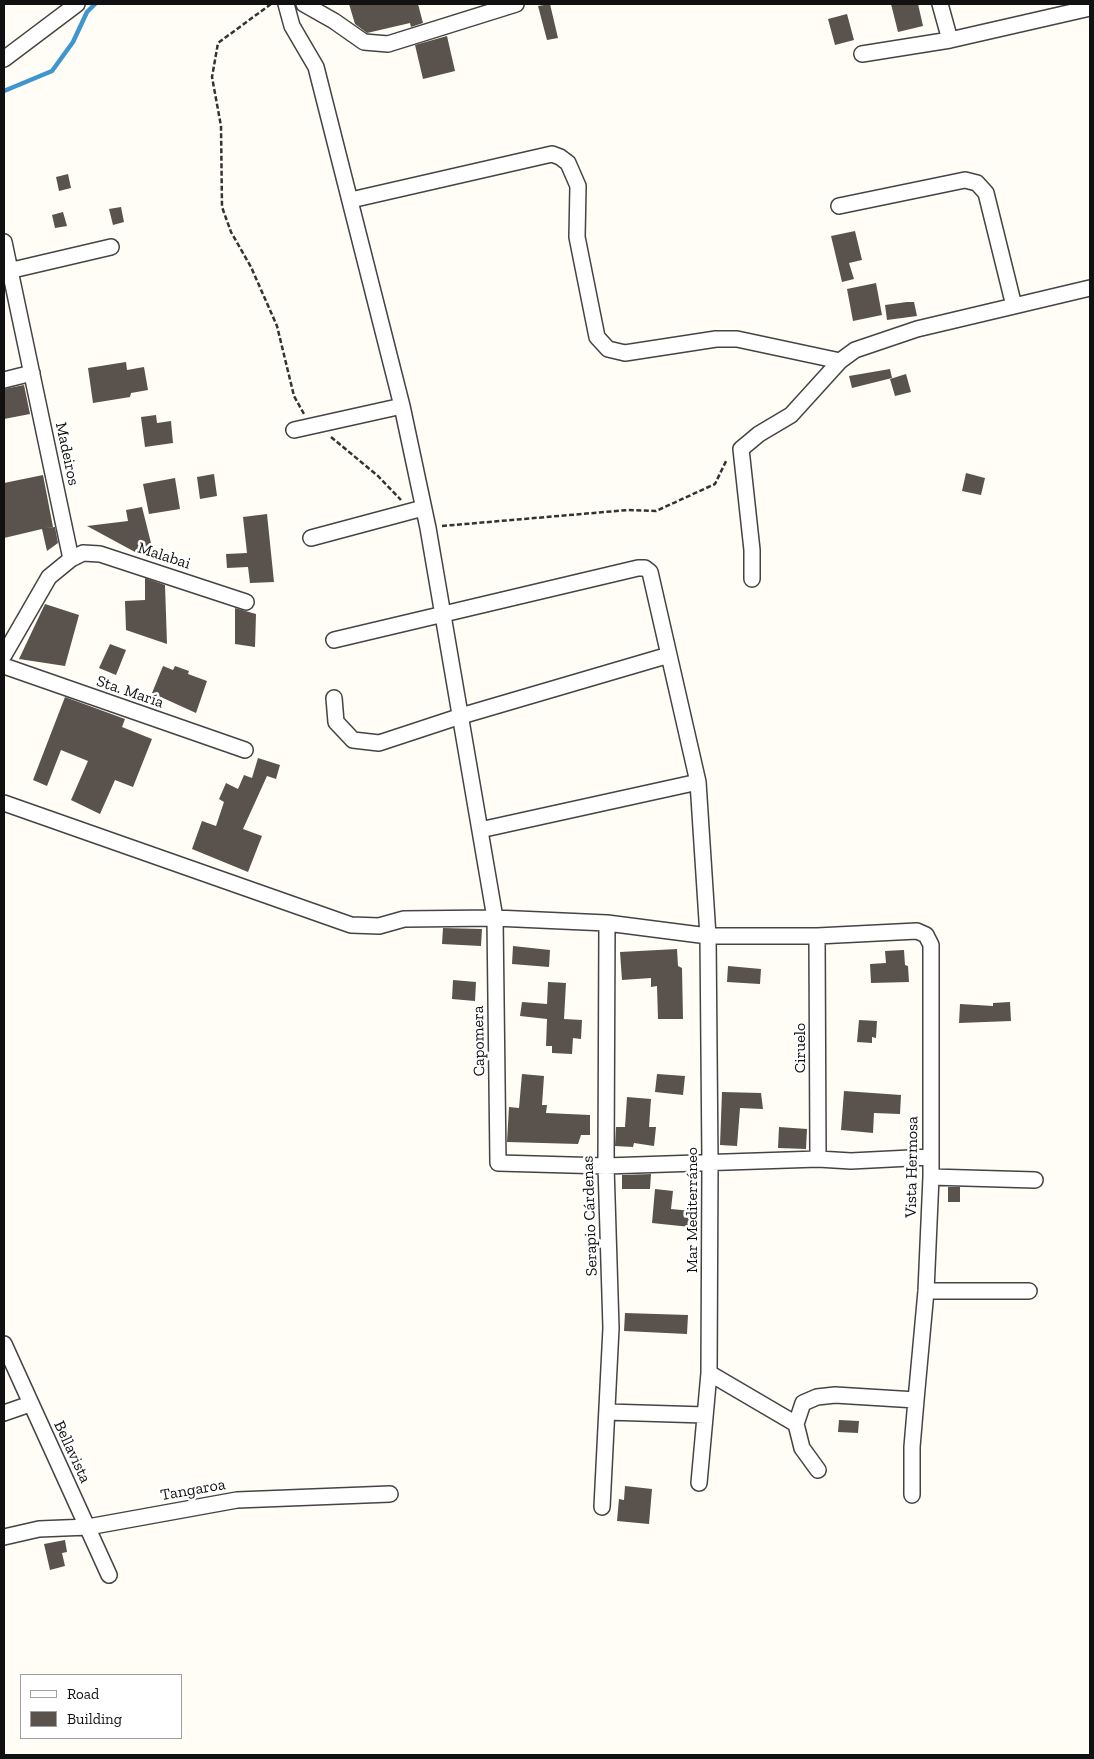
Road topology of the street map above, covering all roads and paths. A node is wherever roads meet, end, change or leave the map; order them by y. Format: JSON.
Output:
{"nodes":[{"id":1,"x":77,"y":4,"type":"edge"},
{"id":2,"x":272,"y":4,"type":"edge"},
{"id":3,"x":286,"y":4,"type":"edge"},
{"id":4,"x":304,"y":4,"type":"edge"},
{"id":5,"x":516,"y":4,"type":"edge"},
{"id":6,"x":940,"y":4,"type":"edge"},
{"id":7,"x":1090,"y":8,"type":"edge"},
{"id":8,"x":950,"y":40,"type":"junction"},
{"id":9,"x":862,"y":54,"type":"dead end"},
{"id":10,"x":4,"y":59,"type":"edge"},
{"id":11,"x":351,"y":200,"type":"junction"},
{"id":12,"x":839,"y":206,"type":"dead end"},
{"id":13,"x":4,"y":242,"type":"edge"},
{"id":14,"x":112,"y":247,"type":"dead end"},
{"id":15,"x":7,"y":271,"type":"edge"},
{"id":16,"x":1090,"y":288,"type":"edge"},
{"id":17,"x":1014,"y":306,"type":"junction"},
{"id":18,"x":840,"y":361,"type":"junction"},
{"id":19,"x":32,"y":374,"type":"junction"},
{"id":20,"x":4,"y":380,"type":"edge"},
{"id":21,"x":402,"y":406,"type":"junction"},
{"id":22,"x":317,"y":425,"type":"junction"},
{"id":23,"x":294,"y":430,"type":"dead end"},
{"id":24,"x":741,"y":448,"type":"junction"},
{"id":25,"x":418,"y":510,"type":"junction"},
{"id":26,"x":428,"y":528,"type":"junction"},
{"id":27,"x":310,"y":538,"type":"dead end"},
{"id":28,"x":71,"y":559,"type":"junction"},
{"id":29,"x":752,"y":580,"type":"dead end"},
{"id":30,"x":246,"y":602,"type":"dead end"},
{"id":31,"x":443,"y":613,"type":"junction"},
{"id":32,"x":334,"y":640,"type":"dead end"},
{"id":33,"x":4,"y":655,"type":"edge"},
{"id":34,"x":670,"y":655,"type":"junction"},
{"id":35,"x":4,"y":666,"type":"edge"},
{"id":36,"x":334,"y":698,"type":"dead end"},
{"id":37,"x":461,"y":716,"type":"junction"},
{"id":38,"x":245,"y":750,"type":"dead end"},
{"id":39,"x":698,"y":782,"type":"junction"},
{"id":40,"x":4,"y":804,"type":"edge"},
{"id":41,"x":480,"y":830,"type":"junction"},
{"id":42,"x":495,"y":918,"type":"junction"},
{"id":43,"x":607,"y":923,"type":"junction"},
{"id":44,"x":708,"y":936,"type":"junction"},
{"id":45,"x":817,"y":936,"type":"junction"},
{"id":46,"x":930,"y":1157,"type":"junction"},
{"id":47,"x":818,"y":1160,"type":"junction"},
{"id":48,"x":710,"y":1163,"type":"junction"},
{"id":49,"x":606,"y":1166,"type":"junction"},
{"id":50,"x":931,"y":1177,"type":"junction"},
{"id":51,"x":1034,"y":1180,"type":"dead end"},
{"id":52,"x":926,"y":1291,"type":"junction"},
{"id":53,"x":1029,"y":1291,"type":"dead end"},
{"id":54,"x":4,"y":1344,"type":"edge"},
{"id":55,"x":709,"y":1373,"type":"junction"},
{"id":56,"x":916,"y":1400,"type":"junction"},
{"id":57,"x":30,"y":1404,"type":"junction"},
{"id":58,"x":607,"y":1412,"type":"junction"},
{"id":59,"x":4,"y":1413,"type":"edge"},
{"id":60,"x":705,"y":1415,"type":"junction"},
{"id":61,"x":796,"y":1424,"type":"junction"},
{"id":62,"x":818,"y":1470,"type":"dead end"},
{"id":63,"x":699,"y":1483,"type":"dead end"},
{"id":64,"x":390,"y":1494,"type":"dead end"},
{"id":65,"x":912,"y":1495,"type":"dead end"},
{"id":66,"x":602,"y":1507,"type":"dead end"},
{"id":67,"x":88,"y":1526,"type":"junction"},
{"id":68,"x":4,"y":1537,"type":"edge"},
{"id":69,"x":109,"y":1575,"type":"dead end"}],
"edges":[{"from":1,"to":10,"type":"street"},
{"from":2,"to":22,"type":"path"},
{"from":3,"to":11,"type":"street","name":"Capomera"},
{"from":4,"to":5,"type":"street"},
{"from":6,"to":8,"type":"street"},
{"from":7,"to":8,"type":"street"},
{"from":8,"to":9,"type":"street"},
{"from":11,"to":18,"type":"street"},
{"from":11,"to":21,"type":"street","name":"Capomera"},
{"from":12,"to":17,"type":"street"},
{"from":13,"to":15,"type":"street","name":"Madeiros"},
{"from":14,"to":15,"type":"street"},
{"from":15,"to":19,"type":"street","name":"Madeiros"},
{"from":16,"to":17,"type":"street"},
{"from":17,"to":18,"type":"street"},
{"from":18,"to":24,"type":"street"},
{"from":19,"to":20,"type":"street"},
{"from":19,"to":28,"type":"street","name":"Madeiros"},
{"from":21,"to":22,"type":"street"},
{"from":21,"to":25,"type":"street","name":"Capomera"},
{"from":22,"to":23,"type":"street"},
{"from":22,"to":25,"type":"path"},
{"from":24,"to":26,"type":"path"},
{"from":24,"to":29,"type":"street"},
{"from":25,"to":26,"type":"street","name":"Capomera"},
{"from":25,"to":27,"type":"street"},
{"from":26,"to":31,"type":"street","name":"Capomera"},
{"from":28,"to":30,"type":"street","name":"Malabai"},
{"from":28,"to":33,"type":"street"},
{"from":31,"to":32,"type":"street"},
{"from":31,"to":34,"type":"street","name":"Mar Mediterráneo"},
{"from":31,"to":37,"type":"street","name":"Capomera"},
{"from":34,"to":37,"type":"street"},
{"from":34,"to":39,"type":"street","name":"Mar Mediterráneo"},
{"from":35,"to":38,"type":"street","name":"Sta. María"},
{"from":36,"to":37,"type":"street"},
{"from":37,"to":41,"type":"street","name":"Capomera"},
{"from":39,"to":41,"type":"street"},
{"from":39,"to":44,"type":"street","name":"Mar Mediterráneo"},
{"from":40,"to":42,"type":"street"},
{"from":41,"to":42,"type":"street","name":"Capomera"},
{"from":42,"to":43,"type":"street"},
{"from":42,"to":49,"type":"street","name":"Capomera"},
{"from":43,"to":44,"type":"street"},
{"from":43,"to":49,"type":"street","name":"Serapio Cárdenas"},
{"from":44,"to":45,"type":"street"},
{"from":44,"to":48,"type":"street","name":"Mar Mediterráneo"},
{"from":45,"to":46,"type":"street","name":"Vista Hermosa"},
{"from":45,"to":47,"type":"street","name":"Ciruelo"},
{"from":46,"to":47,"type":"street"},
{"from":46,"to":50,"type":"street","name":"Vista Hermosa"},
{"from":47,"to":48,"type":"street"},
{"from":48,"to":49,"type":"street"},
{"from":48,"to":55,"type":"street","name":"Mar Mediterráneo"},
{"from":49,"to":58,"type":"street","name":"Serapio Cárdenas"},
{"from":50,"to":51,"type":"street"},
{"from":50,"to":52,"type":"street","name":"Vista Hermosa"},
{"from":52,"to":53,"type":"street"},
{"from":52,"to":56,"type":"street","name":"Vista Hermosa"},
{"from":54,"to":57,"type":"street","name":"Bellavista"},
{"from":55,"to":60,"type":"street","name":"Mar Mediterráneo"},
{"from":55,"to":61,"type":"street"},
{"from":56,"to":61,"type":"street"},
{"from":56,"to":65,"type":"street","name":"Vista Hermosa"},
{"from":57,"to":59,"type":"street"},
{"from":57,"to":67,"type":"street","name":"Bellavista"},
{"from":58,"to":60,"type":"street"},
{"from":58,"to":66,"type":"street","name":"Serapio Cárdenas"},
{"from":60,"to":63,"type":"street","name":"Mar Mediterráneo"},
{"from":61,"to":62,"type":"street"},
{"from":64,"to":67,"type":"street","name":"Tangaroa"},
{"from":67,"to":68,"type":"street","name":"Tangaroa"},
{"from":67,"to":69,"type":"street","name":"Bellavista"}]}
